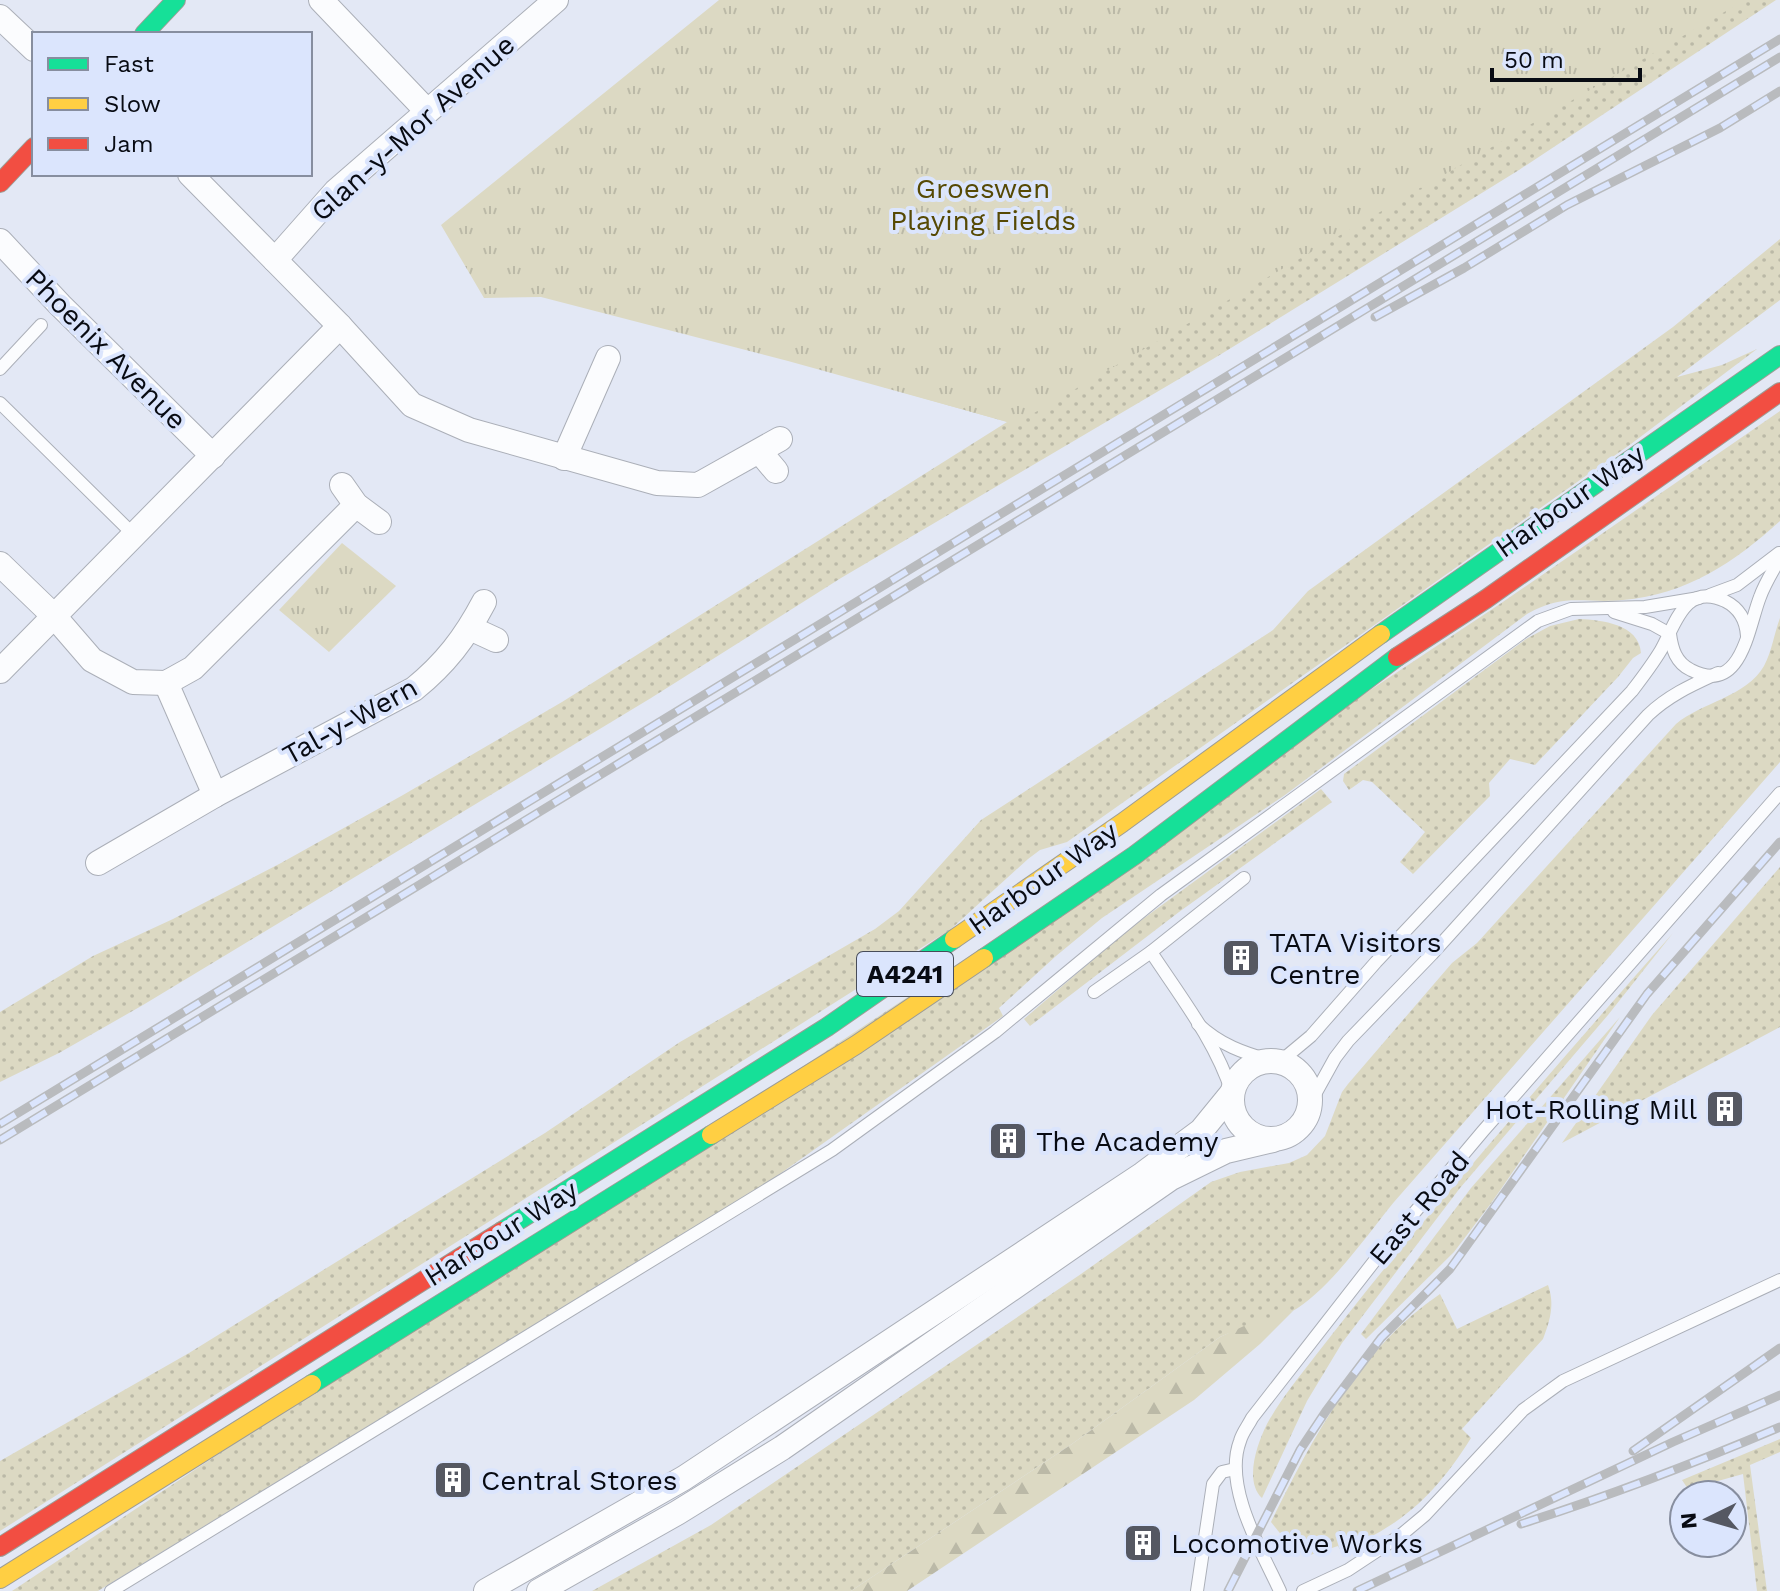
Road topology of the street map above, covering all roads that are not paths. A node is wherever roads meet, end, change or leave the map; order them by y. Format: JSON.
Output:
{"nodes":[{"id":1,"x":176,"y":0,"type":"edge"},
{"id":2,"x":321,"y":0,"type":"edge"},
{"id":3,"x":556,"y":0,"type":"edge"},
{"id":4,"x":0,"y":17,"type":"edge"},
{"id":5,"x":146,"y":32,"type":"edge"},
{"id":6,"x":32,"y":47,"type":"edge"},
{"id":7,"x":427,"y":111,"type":"junction"},
{"id":8,"x":32,"y":149,"type":"edge"},
{"id":9,"x":192,"y":176,"type":"edge"},
{"id":10,"x":0,"y":183,"type":"edge"},
{"id":11,"x":0,"y":241,"type":"edge"},
{"id":12,"x":275,"y":260,"type":"junction"},
{"id":13,"x":41,"y":325,"type":"dead end"},
{"id":14,"x":340,"y":326,"type":"junction"},
{"id":15,"x":1780,"y":355,"type":"edge"},
{"id":16,"x":608,"y":358,"type":"dead end"},
{"id":17,"x":0,"y":369,"type":"edge"},
{"id":18,"x":1780,"y":392,"type":"edge"},
{"id":19,"x":0,"y":403,"type":"edge"},
{"id":20,"x":213,"y":456,"type":"junction"},
{"id":21,"x":564,"y":458,"type":"junction"},
{"id":22,"x":776,"y":471,"type":"dead end"},
{"id":23,"x":379,"y":522,"type":"dead end"},
{"id":24,"x":134,"y":535,"type":"junction"},
{"id":25,"x":1780,"y":555,"type":"edge"},
{"id":26,"x":0,"y":564,"type":"edge"},
{"id":27,"x":1701,"y":598,"type":"junction"},
{"id":28,"x":484,"y":602,"type":"dead end"},
{"id":29,"x":1601,"y":609,"type":"junction"},
{"id":30,"x":54,"y":616,"type":"junction"},
{"id":31,"x":470,"y":628,"type":"junction"},
{"id":32,"x":1670,"y":634,"type":"junction"},
{"id":33,"x":1747,"y":636,"type":"junction"},
{"id":34,"x":496,"y":640,"type":"dead end"},
{"id":35,"x":0,"y":671,"type":"edge"},
{"id":36,"x":1718,"y":673,"type":"junction"},
{"id":37,"x":166,"y":683,"type":"junction"},
{"id":38,"x":1780,"y":793,"type":"edge"},
{"id":39,"x":215,"y":795,"type":"junction"},
{"id":40,"x":115,"y":862,"type":"dead end"},
{"id":41,"x":1244,"y":878,"type":"dead end"},
{"id":42,"x":1151,"y":952,"type":"junction"},
{"id":43,"x":1094,"y":992,"type":"dead end"},
{"id":44,"x":1198,"y":1024,"type":"junction"},
{"id":45,"x":1272,"y":1061,"type":"junction"},
{"id":46,"x":1232,"y":1093,"type":"junction"},
{"id":47,"x":1309,"y":1105,"type":"junction"},
{"id":48,"x":1273,"y":1140,"type":"junction"},
{"id":49,"x":1780,"y":1280,"type":"edge"},
{"id":50,"x":1235,"y":1469,"type":"junction"},
{"id":51,"x":0,"y":1547,"type":"edge"},
{"id":52,"x":0,"y":1579,"type":"edge"},
{"id":53,"x":111,"y":1591,"type":"edge"},
{"id":54,"x":486,"y":1591,"type":"edge"},
{"id":55,"x":539,"y":1591,"type":"edge"},
{"id":56,"x":1197,"y":1591,"type":"edge"},
{"id":57,"x":1280,"y":1591,"type":"edge"},
{"id":58,"x":1303,"y":1591,"type":"edge"}],
"edges":[{"from":1,"to":5,"type":"main road"},
{"from":2,"to":7,"type":"street"},
{"from":3,"to":7,"type":"street","name":"Glan-y-Mor Avenue"},
{"from":4,"to":6,"type":"street"},
{"from":7,"to":12,"type":"street","name":"Glan-y-Mor Avenue"},
{"from":8,"to":10,"type":"main road"},
{"from":9,"to":12,"type":"street"},
{"from":11,"to":20,"type":"street","name":"Phoenix Avenue"},
{"from":12,"to":14,"type":"street"},
{"from":13,"to":17,"type":"lane"},
{"from":14,"to":20,"type":"street"},
{"from":14,"to":21,"type":"street"},
{"from":15,"to":51,"type":"main road","name":"Harbour Way","number":"A4241"},
{"from":16,"to":21,"type":"street"},
{"from":18,"to":52,"type":"main road","name":"Harbour Way","number":"A4241"},
{"from":19,"to":24,"type":"lane"},
{"from":20,"to":24,"type":"street"},
{"from":21,"to":22,"type":"street"},
{"from":23,"to":37,"type":"street"},
{"from":24,"to":30,"type":"street"},
{"from":25,"to":27,"type":"lane"},
{"from":25,"to":33,"type":"lane"},
{"from":26,"to":30,"type":"street"},
{"from":27,"to":29,"type":"lane"},
{"from":27,"to":32,"type":"lane"},
{"from":27,"to":33,"type":"lane"},
{"from":28,"to":31,"type":"street","name":"Tal-y-Wern"},
{"from":29,"to":32,"type":"lane"},
{"from":29,"to":53,"type":"lane"},
{"from":30,"to":35,"type":"street"},
{"from":30,"to":37,"type":"street"},
{"from":31,"to":34,"type":"street"},
{"from":31,"to":39,"type":"street","name":"Tal-y-Wern"},
{"from":32,"to":36,"type":"lane"},
{"from":32,"to":45,"type":"lane"},
{"from":33,"to":36,"type":"lane"},
{"from":36,"to":47,"type":"lane"},
{"from":37,"to":39,"type":"street"},
{"from":38,"to":50,"type":"lane","name":"East Road"},
{"from":39,"to":40,"type":"street","name":"Tal-y-Wern"},
{"from":41,"to":42,"type":"lane"},
{"from":42,"to":43,"type":"lane"},
{"from":42,"to":44,"type":"lane"},
{"from":44,"to":45,"type":"lane"},
{"from":44,"to":46,"type":"lane"},
{"from":45,"to":46,"type":"street"},
{"from":45,"to":47,"type":"street"},
{"from":46,"to":48,"type":"street"},
{"from":46,"to":54,"type":"street"},
{"from":47,"to":48,"type":"street"},
{"from":48,"to":55,"type":"street"},
{"from":49,"to":58,"type":"lane"},
{"from":50,"to":56,"type":"lane"},
{"from":50,"to":57,"type":"lane","name":"East Road"}]}
